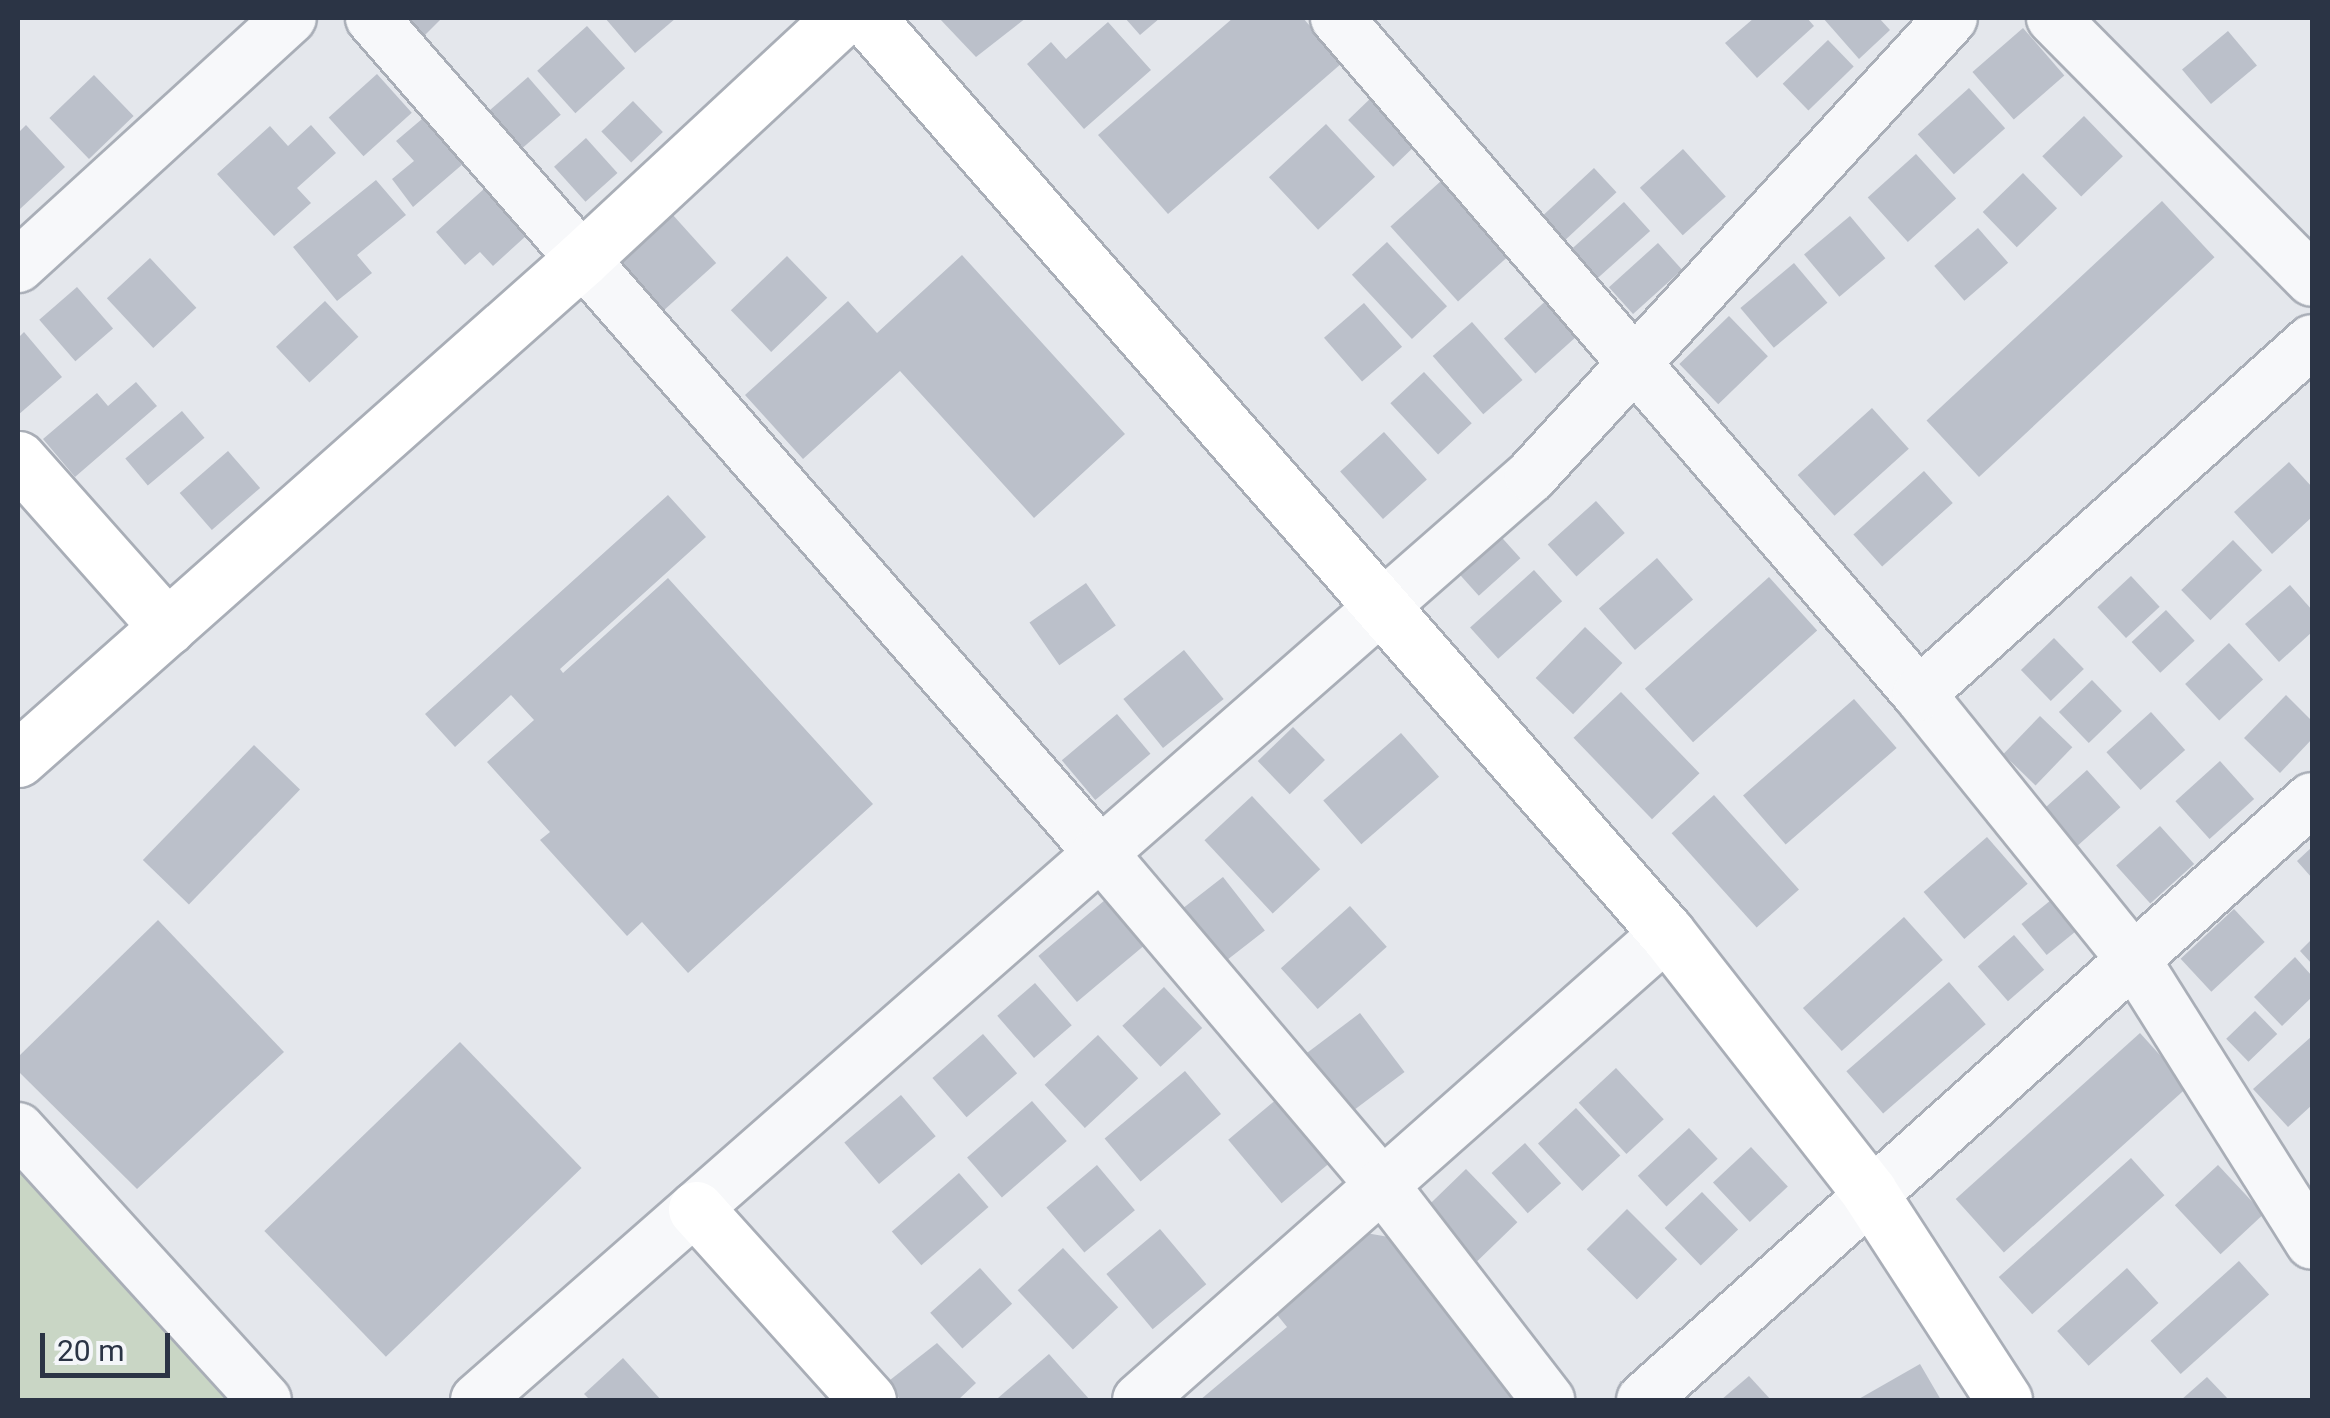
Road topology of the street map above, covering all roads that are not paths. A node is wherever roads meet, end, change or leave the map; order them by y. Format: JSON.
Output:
{"nodes":[{"id":1,"x":290,"y":18,"type":"edge"},
{"id":2,"x":372,"y":18,"type":"edge"},
{"id":3,"x":841,"y":18,"type":"edge"},
{"id":4,"x":867,"y":18,"type":"edge"},
{"id":5,"x":1337,"y":18,"type":"edge"},
{"id":6,"x":1952,"y":18,"type":"edge"},
{"id":7,"x":2053,"y":18,"type":"edge"},
{"id":8,"x":583,"y":258,"type":"junction"},
{"id":9,"x":18,"y":266,"type":"edge"},
{"id":10,"x":2312,"y":280,"type":"edge"},
{"id":11,"x":2312,"y":341,"type":"edge"},
{"id":12,"x":1638,"y":363,"type":"junction"},
{"id":13,"x":18,"y":459,"type":"edge"},
{"id":14,"x":1382,"y":600,"type":"junction"},
{"id":15,"x":167,"y":627,"type":"junction"},
{"id":16,"x":1919,"y":694,"type":"junction"},
{"id":17,"x":18,"y":759,"type":"edge"},
{"id":18,"x":2312,"y":799,"type":"edge"},
{"id":19,"x":1099,"y":851,"type":"junction"},
{"id":20,"x":1667,"y":933,"type":"junction"},
{"id":21,"x":2134,"y":960,"type":"junction"},
{"id":22,"x":18,"y":1129,"type":"edge"},
{"id":23,"x":1382,"y":1184,"type":"junction"},
{"id":24,"x":1870,"y":1192,"type":"junction"},
{"id":25,"x":696,"y":1210,"type":"junction"},
{"id":26,"x":2312,"y":1244,"type":"edge"},
{"id":27,"x":265,"y":1400,"type":"edge"},
{"id":28,"x":476,"y":1400,"type":"edge"},
{"id":29,"x":868,"y":1400,"type":"edge"},
{"id":30,"x":1139,"y":1400,"type":"edge"},
{"id":31,"x":1548,"y":1400,"type":"edge"},
{"id":32,"x":1643,"y":1400,"type":"edge"},
{"id":33,"x":2004,"y":1400,"type":"edge"}],
"edges":[{"from":1,"to":9,"type":"street"},
{"from":2,"to":8,"type":"street"},
{"from":3,"to":8,"type":"street"},
{"from":4,"to":14,"type":"street"},
{"from":5,"to":12,"type":"street"},
{"from":6,"to":12,"type":"street"},
{"from":7,"to":10,"type":"street"},
{"from":8,"to":15,"type":"street"},
{"from":8,"to":19,"type":"street"},
{"from":11,"to":16,"type":"street"},
{"from":12,"to":14,"type":"street"},
{"from":12,"to":16,"type":"street"},
{"from":13,"to":15,"type":"street"},
{"from":14,"to":19,"type":"street"},
{"from":14,"to":20,"type":"street"},
{"from":15,"to":17,"type":"street"},
{"from":16,"to":21,"type":"street"},
{"from":18,"to":21,"type":"street"},
{"from":19,"to":23,"type":"street"},
{"from":19,"to":25,"type":"street"},
{"from":20,"to":23,"type":"street"},
{"from":20,"to":24,"type":"street"},
{"from":21,"to":24,"type":"street"},
{"from":21,"to":26,"type":"street"},
{"from":22,"to":27,"type":"street"},
{"from":23,"to":30,"type":"street"},
{"from":23,"to":31,"type":"street"},
{"from":24,"to":32,"type":"street"},
{"from":24,"to":33,"type":"street"},
{"from":25,"to":28,"type":"street"},
{"from":25,"to":29,"type":"street"}]}
